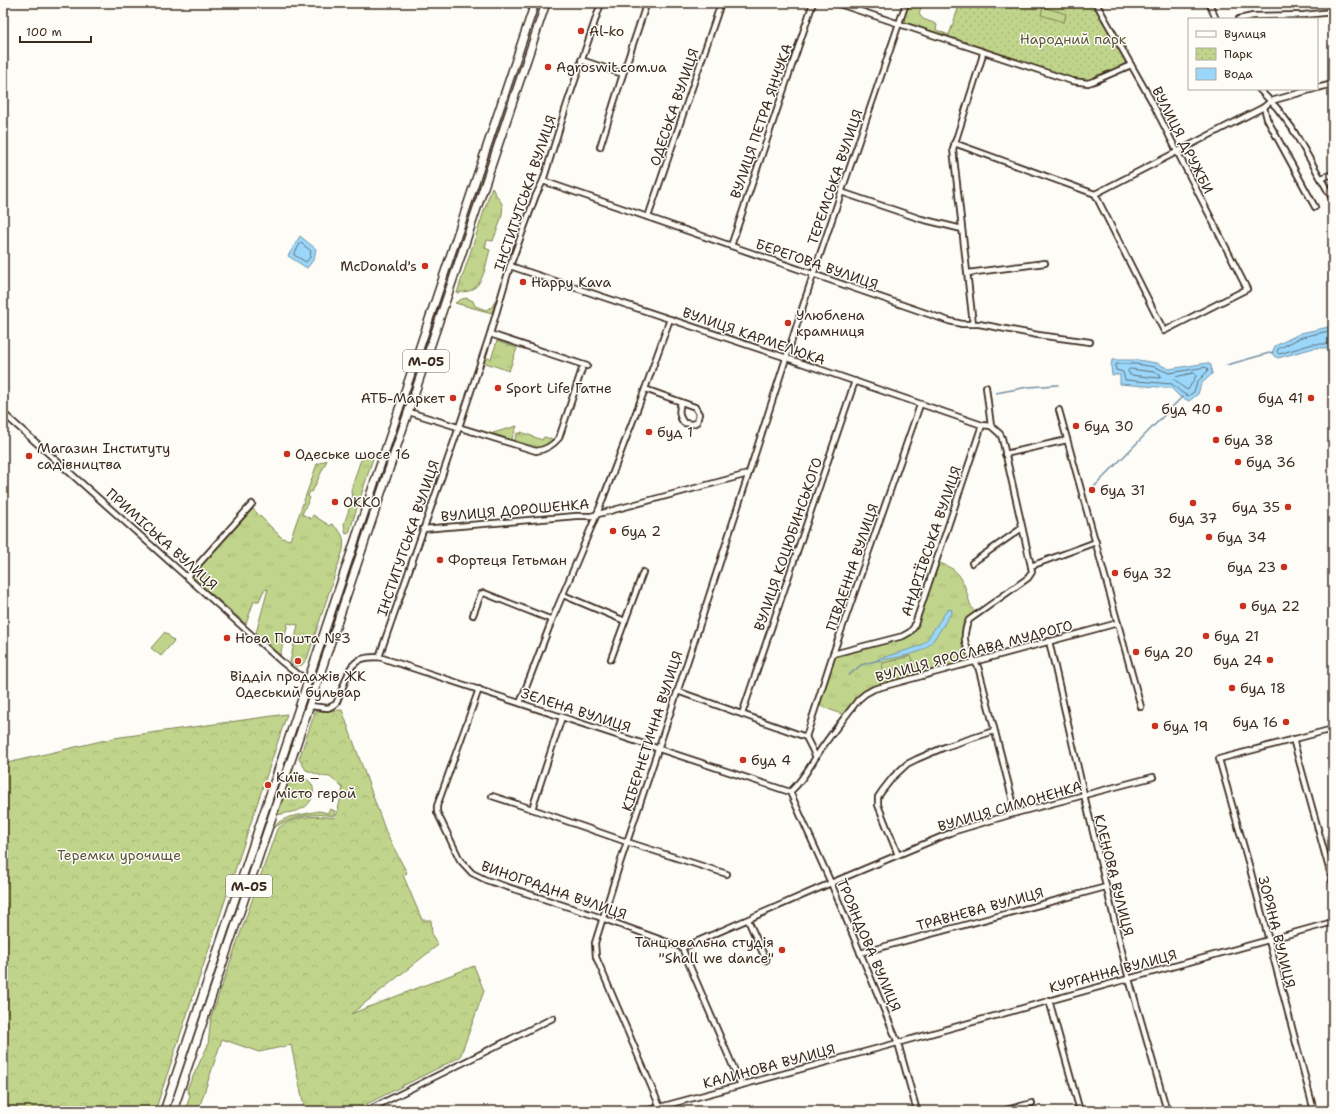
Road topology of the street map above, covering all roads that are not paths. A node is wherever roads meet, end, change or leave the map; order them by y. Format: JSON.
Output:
{"nodes":[{"id":1,"x":535,"y":3,"type":"edge"},
{"id":2,"x":546,"y":3,"type":"edge"},
{"id":3,"x":601,"y":3,"type":"edge"},
{"id":4,"x":721,"y":3,"type":"edge"},
{"id":5,"x":813,"y":3,"type":"edge"},
{"id":6,"x":836,"y":3,"type":"edge"},
{"id":7,"x":906,"y":3,"type":"edge"},
{"id":8,"x":1096,"y":3,"type":"edge"},
{"id":9,"x":1208,"y":3,"type":"edge"},
{"id":10,"x":645,"y":8,"type":"dead end"},
{"id":11,"x":1333,"y":12,"type":"edge"},
{"id":12,"x":1216,"y":18,"type":"edge"},
{"id":13,"x":1244,"y":18,"type":"edge"},
{"id":14,"x":899,"y":23,"type":"junction"},
{"id":15,"x":983,"y":52,"type":"junction"},
{"id":16,"x":582,"y":60,"type":"junction"},
{"id":17,"x":1131,"y":64,"type":"junction"},
{"id":18,"x":623,"y":74,"type":"junction"},
{"id":19,"x":1333,"y":84,"type":"edge"},
{"id":20,"x":1318,"y":88,"type":"edge"},
{"id":21,"x":1260,"y":90,"type":"edge"},
{"id":22,"x":1312,"y":90,"type":"edge"},
{"id":23,"x":1271,"y":101,"type":"junction"},
{"id":24,"x":1264,"y":107,"type":"junction"},
{"id":25,"x":954,"y":143,"type":"junction"},
{"id":26,"x":600,"y":147,"type":"dead end"},
{"id":27,"x":1177,"y":151,"type":"junction"},
{"id":28,"x":1333,"y":174,"type":"edge"},
{"id":29,"x":1320,"y":178,"type":"junction"},
{"id":30,"x":543,"y":181,"type":"junction"},
{"id":31,"x":841,"y":192,"type":"junction"},
{"id":32,"x":1095,"y":194,"type":"junction"},
{"id":33,"x":1333,"y":200,"type":"edge"},
{"id":34,"x":1316,"y":207,"type":"dead end"},
{"id":35,"x":648,"y":217,"type":"junction"},
{"id":36,"x":962,"y":229,"type":"junction"},
{"id":37,"x":731,"y":246,"type":"junction"},
{"id":38,"x":1045,"y":263,"type":"dead end"},
{"id":39,"x":510,"y":266,"type":"junction"},
{"id":40,"x":968,"y":273,"type":"junction"},
{"id":41,"x":813,"y":275,"type":"junction"},
{"id":42,"x":670,"y":319,"type":"junction"},
{"id":43,"x":973,"y":324,"type":"junction"},
{"id":44,"x":490,"y":334,"type":"junction"},
{"id":45,"x":1090,"y":342,"type":"dead end"},
{"id":46,"x":786,"y":358,"type":"junction"},
{"id":47,"x":587,"y":366,"type":"dead end"},
{"id":48,"x":582,"y":369,"type":"dead end"},
{"id":49,"x":856,"y":381,"type":"junction"},
{"id":50,"x":986,"y":387,"type":"dead end"},
{"id":51,"x":645,"y":389,"type":"junction"},
{"id":52,"x":681,"y":402,"type":"junction"},
{"id":53,"x":920,"y":405,"type":"junction"},
{"id":54,"x":1060,"y":410,"type":"dead end"},
{"id":55,"x":409,"y":412,"type":"junction"},
{"id":56,"x":3,"y":413,"type":"edge"},
{"id":57,"x":982,"y":425,"type":"junction"},
{"id":58,"x":991,"y":426,"type":"junction"},
{"id":59,"x":458,"y":427,"type":"junction"},
{"id":60,"x":1067,"y":440,"type":"junction"},
{"id":61,"x":1005,"y":454,"type":"junction"},
{"id":62,"x":748,"y":474,"type":"junction"},
{"id":63,"x":252,"y":504,"type":"dead end"},
{"id":64,"x":596,"y":515,"type":"junction"},
{"id":65,"x":1022,"y":528,"type":"junction"},
{"id":66,"x":423,"y":529,"type":"junction"},
{"id":67,"x":1096,"y":542,"type":"junction"},
{"id":68,"x":972,"y":564,"type":"dead end"},
{"id":69,"x":1031,"y":566,"type":"junction"},
{"id":70,"x":643,"y":572,"type":"dead end"},
{"id":71,"x":187,"y":577,"type":"junction"},
{"id":72,"x":563,"y":596,"type":"junction"},
{"id":73,"x":473,"y":615,"type":"dead end"},
{"id":74,"x":552,"y":620,"type":"junction"},
{"id":75,"x":625,"y":621,"type":"junction"},
{"id":76,"x":1118,"y":623,"type":"junction"},
{"id":77,"x":1049,"y":641,"type":"junction"},
{"id":78,"x":833,"y":654,"type":"junction"},
{"id":79,"x":379,"y":657,"type":"junction"},
{"id":80,"x":611,"y":659,"type":"dead end"},
{"id":81,"x":974,"y":661,"type":"junction"},
{"id":82,"x":308,"y":680,"type":"junction"},
{"id":83,"x":479,"y":689,"type":"junction"},
{"id":84,"x":677,"y":691,"type":"junction"},
{"id":85,"x":520,"y":702,"type":"junction"},
{"id":86,"x":310,"y":706,"type":"junction"},
{"id":87,"x":1141,"y":707,"type":"dead end"},
{"id":88,"x":742,"y":714,"type":"junction"},
{"id":89,"x":562,"y":717,"type":"junction"},
{"id":90,"x":1333,"y":729,"type":"edge"},
{"id":91,"x":994,"y":731,"type":"junction"},
{"id":92,"x":806,"y":737,"type":"junction"},
{"id":93,"x":1293,"y":739,"type":"junction"},
{"id":94,"x":657,"y":748,"type":"junction"},
{"id":95,"x":816,"y":757,"type":"junction"},
{"id":96,"x":1153,"y":777,"type":"dead end"},
{"id":97,"x":790,"y":792,"type":"junction"},
{"id":98,"x":492,"y":796,"type":"dead end"},
{"id":99,"x":1085,"y":796,"type":"junction"},
{"id":100,"x":532,"y":809,"type":"junction"},
{"id":101,"x":1016,"y":813,"type":"junction"},
{"id":102,"x":627,"y":842,"type":"junction"},
{"id":103,"x":898,"y":855,"type":"junction"},
{"id":104,"x":727,"y":874,"type":"dead end"},
{"id":105,"x":831,"y":883,"type":"junction"},
{"id":106,"x":1333,"y":883,"type":"edge"},
{"id":107,"x":1106,"y":887,"type":"junction"},
{"id":108,"x":603,"y":918,"type":"junction"},
{"id":109,"x":748,"y":920,"type":"junction"},
{"id":110,"x":1333,"y":922,"type":"edge"},
{"id":111,"x":1268,"y":939,"type":"junction"},
{"id":112,"x":682,"y":948,"type":"junction"},
{"id":113,"x":860,"y":953,"type":"junction"},
{"id":114,"x":766,"y":960,"type":"dead end"},
{"id":115,"x":1129,"y":978,"type":"junction"},
{"id":116,"x":1049,"y":1000,"type":"junction"},
{"id":117,"x":553,"y":1018,"type":"dead end"},
{"id":118,"x":898,"y":1043,"type":"junction"},
{"id":119,"x":740,"y":1085,"type":"junction"},
{"id":120,"x":1032,"y":1103,"type":"dead end"},
{"id":121,"x":660,"y":1107,"type":"junction"},
{"id":122,"x":164,"y":1111,"type":"edge"},
{"id":123,"x":173,"y":1111,"type":"edge"},
{"id":124,"x":366,"y":1111,"type":"edge"},
{"id":125,"x":646,"y":1111,"type":"edge"},
{"id":126,"x":917,"y":1111,"type":"edge"},
{"id":127,"x":1002,"y":1111,"type":"edge"},
{"id":128,"x":1080,"y":1111,"type":"edge"},
{"id":129,"x":1167,"y":1111,"type":"edge"},
{"id":130,"x":1314,"y":1111,"type":"edge"}],
"edges":[{"from":1,"to":82,"type":"highway","number":"М-05"},
{"from":2,"to":55,"type":"highway","number":"М-05"},
{"from":3,"to":16,"type":"street","name":"ІНСТИТУТСЬКА ВУЛИЦЯ"},
{"from":4,"to":35,"type":"street","name":"ОДЕСЬКА ВУЛИЦЯ"},
{"from":5,"to":37,"type":"street","name":"ВУЛИЦЯ ПЕТРА ЯНЧУКА"},
{"from":6,"to":14,"type":"street"},
{"from":7,"to":14,"type":"street","name":"ТЕРЕМСЬКА ВУЛИЦЯ"},
{"from":8,"to":17,"type":"street","name":"ВУЛИЦЯ ДРУЖБИ"},
{"from":9,"to":12,"type":"street"},
{"from":10,"to":18,"type":"street"},
{"from":11,"to":13,"type":"street"},
{"from":14,"to":15,"type":"street"},
{"from":14,"to":31,"type":"street","name":"ТЕРЕМСЬКА ВУЛИЦЯ"},
{"from":15,"to":17,"type":"street"},
{"from":15,"to":25,"type":"street"},
{"from":16,"to":18,"type":"street"},
{"from":16,"to":30,"type":"street","name":"ІНСТИТУТСЬКА ВУЛИЦЯ"},
{"from":17,"to":27,"type":"street","name":"ВУЛИЦЯ ДРУЖБИ"},
{"from":18,"to":26,"type":"street"},
{"from":19,"to":20,"type":"street"},
{"from":21,"to":23,"type":"street"},
{"from":22,"to":23,"type":"street"},
{"from":23,"to":24,"type":"street"},
{"from":23,"to":29,"type":"street"},
{"from":24,"to":27,"type":"street"},
{"from":24,"to":34,"type":"street"},
{"from":25,"to":32,"type":"street"},
{"from":25,"to":36,"type":"street"},
{"from":27,"to":32,"type":"street"},
{"from":27,"to":32,"type":"street","name":"ВУЛИЦЯ ДРУЖБИ"},
{"from":28,"to":29,"type":"street"},
{"from":29,"to":33,"type":"street"},
{"from":30,"to":35,"type":"street","name":"БЕРЕГОВА ВУЛИЦЯ"},
{"from":30,"to":39,"type":"street","name":"ІНСТИТУТСЬКА ВУЛИЦЯ"},
{"from":31,"to":36,"type":"street"},
{"from":31,"to":41,"type":"street","name":"ТЕРЕМСЬКА ВУЛИЦЯ"},
{"from":35,"to":37,"type":"street","name":"БЕРЕГОВА ВУЛИЦЯ"},
{"from":36,"to":40,"type":"street"},
{"from":37,"to":41,"type":"street","name":"БЕРЕГОВА ВУЛИЦЯ"},
{"from":38,"to":40,"type":"street"},
{"from":39,"to":42,"type":"street","name":"ВУЛИЦЯ КАРМЕЛЮКА"},
{"from":39,"to":44,"type":"street","name":"ІНСТИТУТСЬКА ВУЛИЦЯ"},
{"from":40,"to":43,"type":"street"},
{"from":41,"to":43,"type":"street","name":"БЕРЕГОВА ВУЛИЦЯ"},
{"from":41,"to":46,"type":"street","name":"ТЕРЕМСЬКА ВУЛИЦЯ"},
{"from":42,"to":46,"type":"street","name":"ВУЛИЦЯ КАРМЕЛЮКА"},
{"from":42,"to":51,"type":"street"},
{"from":43,"to":45,"type":"street","name":"БЕРЕГОВА ВУЛИЦЯ"},
{"from":44,"to":47,"type":"street"},
{"from":44,"to":59,"type":"street","name":"ІНСТИТУТСЬКА ВУЛИЦЯ"},
{"from":46,"to":49,"type":"street","name":"ВУЛИЦЯ КАРМЕЛЮКА"},
{"from":46,"to":62,"type":"street","name":"КІБЕРНЕТИЧНА ВУЛИЦЯ"},
{"from":48,"to":59,"type":"street"},
{"from":49,"to":53,"type":"street","name":"ВУЛИЦЯ КАРМЕЛЮКА"},
{"from":49,"to":88,"type":"street","name":"ВУЛИЦЯ КОЦЮБИНСЬКОГО"},
{"from":50,"to":58,"type":"street"},
{"from":51,"to":52,"type":"street"},
{"from":51,"to":64,"type":"street"},
{"from":52,"to":52,"type":"street"},
{"from":53,"to":57,"type":"street","name":"ВУЛИЦЯ КАРМЕЛЮКА"},
{"from":53,"to":78,"type":"street","name":"ПІВДЕННА ВУЛИЦЯ"},
{"from":54,"to":60,"type":"street"},
{"from":55,"to":59,"type":"street"},
{"from":55,"to":86,"type":"highway","number":"М-05"},
{"from":56,"to":71,"type":"street","name":"ПРИМІСЬКА ВУЛИЦЯ"},
{"from":57,"to":58,"type":"street","name":"ВУЛИЦЯ КАРМЕЛЮКА"},
{"from":57,"to":78,"type":"street","name":"АНДРІЇВСЬКА ВУЛИЦЯ"},
{"from":58,"to":61,"type":"street"},
{"from":59,"to":66,"type":"street","name":"ІНСТИТУТСЬКА ВУЛИЦЯ"},
{"from":60,"to":61,"type":"street"},
{"from":60,"to":67,"type":"street"},
{"from":61,"to":65,"type":"street"},
{"from":62,"to":64,"type":"street","name":"ВУЛИЦЯ ДОРОШЕНКА"},
{"from":62,"to":84,"type":"street","name":"КІБЕРНЕТИЧНА ВУЛИЦЯ"},
{"from":63,"to":71,"type":"street"},
{"from":64,"to":66,"type":"street","name":"ВУЛИЦЯ ДОРОШЕНКА"},
{"from":64,"to":72,"type":"street"},
{"from":65,"to":68,"type":"street"},
{"from":65,"to":69,"type":"street"},
{"from":66,"to":79,"type":"street","name":"ІНСТИТУТСЬКА ВУЛИЦЯ"},
{"from":67,"to":69,"type":"street"},
{"from":67,"to":76,"type":"street"},
{"from":69,"to":81,"type":"street"},
{"from":70,"to":75,"type":"street"},
{"from":71,"to":82,"type":"street","name":"ПРИМІСЬКА ВУЛИЦЯ"},
{"from":72,"to":74,"type":"street"},
{"from":72,"to":75,"type":"street"},
{"from":73,"to":74,"type":"street"},
{"from":74,"to":85,"type":"street"},
{"from":75,"to":80,"type":"street"},
{"from":76,"to":77,"type":"street","name":"ВУЛИЦЯ ЯРОСЛАВА МУДРОГО"},
{"from":76,"to":87,"type":"street"},
{"from":77,"to":81,"type":"street","name":"ВУЛИЦЯ ЯРОСЛАВА МУДРОГО"},
{"from":77,"to":99,"type":"street","name":"КЛЕНОВА ВУЛИЦЯ"},
{"from":78,"to":92,"type":"street","name":"ПІВДЕННА ВУЛИЦЯ"},
{"from":79,"to":83,"type":"street","name":"ЗЕЛЕНА ВУЛИЦЯ"},
{"from":79,"to":86,"type":"street"},
{"from":81,"to":91,"type":"street"},
{"from":81,"to":95,"type":"street","name":"ВУЛИЦЯ ЯРОСЛАВА МУДРОГО"},
{"from":82,"to":122,"type":"highway","number":"М-05"},
{"from":83,"to":85,"type":"street","name":"ЗЕЛЕНА ВУЛИЦЯ"},
{"from":83,"to":108,"type":"street","name":"ВИНОГРАДНА ВУЛИЦЯ"},
{"from":84,"to":88,"type":"street"},
{"from":84,"to":94,"type":"street","name":"КІБЕРНЕТИЧНА ВУЛИЦЯ"},
{"from":85,"to":89,"type":"street","name":"ЗЕЛЕНА ВУЛИЦЯ"},
{"from":86,"to":123,"type":"highway","number":"М-05"},
{"from":88,"to":92,"type":"street"},
{"from":89,"to":94,"type":"street","name":"ЗЕЛЕНА ВУЛИЦЯ"},
{"from":89,"to":100,"type":"street"},
{"from":90,"to":93,"type":"street"},
{"from":91,"to":101,"type":"street"},
{"from":91,"to":103,"type":"street"},
{"from":92,"to":95,"type":"street"},
{"from":93,"to":106,"type":"street"},
{"from":93,"to":111,"type":"street","name":"ЗОРЯНА ВУЛИЦЯ"},
{"from":94,"to":97,"type":"street","name":"ЗЕЛЕНА ВУЛИЦЯ"},
{"from":94,"to":102,"type":"street","name":"КІБЕРНЕТИЧНА ВУЛИЦЯ"},
{"from":95,"to":97,"type":"street","name":"ВУЛИЦЯ ЯРОСЛАВА МУДРОГО"},
{"from":96,"to":99,"type":"street","name":"ВУЛИЦЯ СИМОНЕНКА"},
{"from":97,"to":105,"type":"street","name":"ТРОЯНДОВА ВУЛИЦЯ"},
{"from":98,"to":100,"type":"street"},
{"from":99,"to":101,"type":"street","name":"ВУЛИЦЯ СИМОНЕНКА"},
{"from":99,"to":107,"type":"street","name":"КЛЕНОВА ВУЛИЦЯ"},
{"from":100,"to":102,"type":"street"},
{"from":101,"to":103,"type":"street","name":"ВУЛИЦЯ СИМОНЕНКА"},
{"from":102,"to":104,"type":"street"},
{"from":102,"to":108,"type":"street","name":"КІБЕРНЕТИЧНА ВУЛИЦЯ"},
{"from":103,"to":105,"type":"street","name":"ВУЛИЦЯ СИМОНЕНКА"},
{"from":105,"to":109,"type":"street"},
{"from":105,"to":113,"type":"street","name":"ТРОЯНДОВА ВУЛИЦЯ"},
{"from":107,"to":113,"type":"street","name":"ТРАВНЕВА ВУЛИЦЯ"},
{"from":107,"to":115,"type":"street","name":"КЛЕНОВА ВУЛИЦЯ"},
{"from":108,"to":112,"type":"street","name":"ВИНОГРАДНА ВУЛИЦЯ"},
{"from":108,"to":121,"type":"street","name":"КІБЕРНЕТИЧНА ВУЛИЦЯ"},
{"from":109,"to":112,"type":"street"},
{"from":109,"to":114,"type":"street"},
{"from":110,"to":111,"type":"street","name":"КУРГАННА ВУЛИЦЯ"},
{"from":111,"to":115,"type":"street","name":"КУРГАННА ВУЛИЦЯ"},
{"from":111,"to":130,"type":"street","name":"ЗОРЯНА ВУЛИЦЯ"},
{"from":112,"to":119,"type":"street"},
{"from":113,"to":118,"type":"street","name":"ТРОЯНДОВА ВУЛИЦЯ"},
{"from":115,"to":116,"type":"street","name":"КУРГАННА ВУЛИЦЯ"},
{"from":115,"to":129,"type":"street","name":"КЛЕНОВА ВУЛИЦЯ"},
{"from":116,"to":118,"type":"street","name":"КУРГАННА ВУЛИЦЯ"},
{"from":116,"to":128,"type":"street"},
{"from":117,"to":124,"type":"street"},
{"from":118,"to":119,"type":"street","name":"КАЛИНОВА ВУЛИЦЯ"},
{"from":118,"to":126,"type":"street","name":"ТРОЯНДОВА ВУЛИЦЯ"},
{"from":119,"to":121,"type":"street","name":"КАЛИНОВА ВУЛИЦЯ"},
{"from":120,"to":127,"type":"street"},
{"from":121,"to":125,"type":"street","name":"КАЛИНОВА ВУЛИЦЯ"}]}
